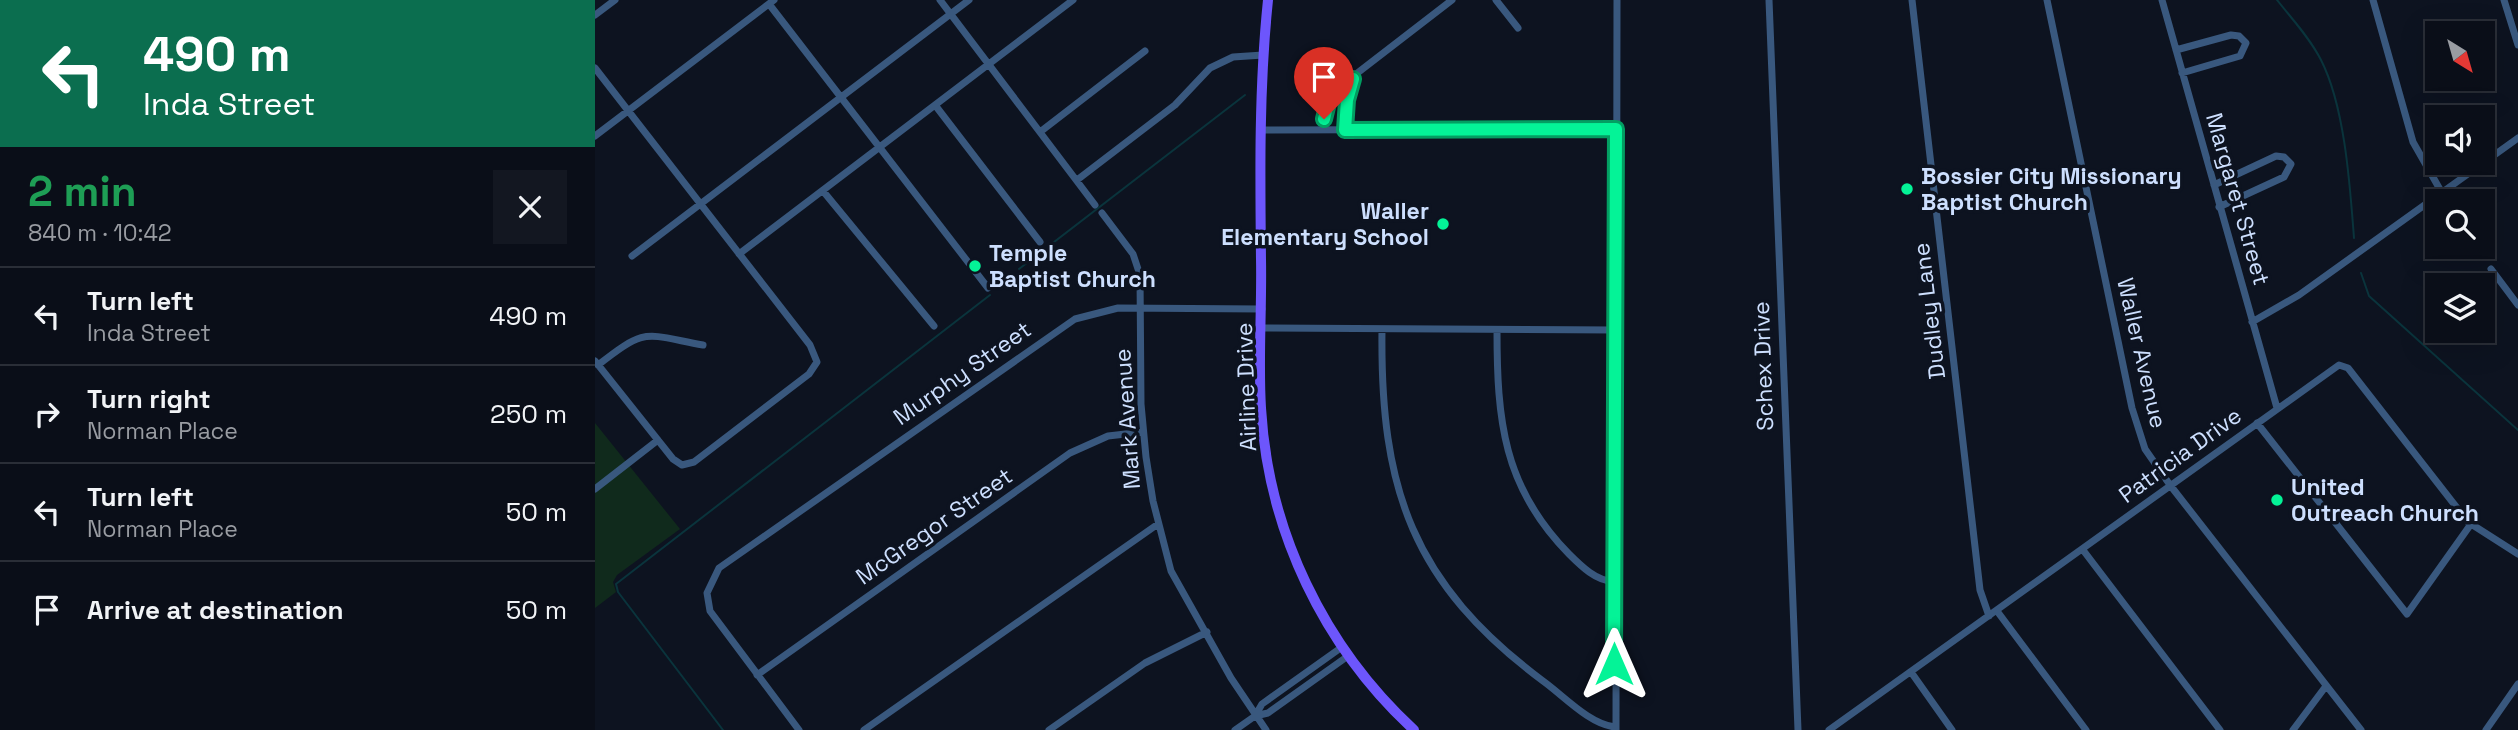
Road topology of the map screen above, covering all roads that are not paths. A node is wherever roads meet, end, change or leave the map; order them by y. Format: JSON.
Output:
{"nodes":[{"id":1,"x":615,"y":0,"type":"edge"},
{"id":2,"x":940,"y":0,"type":"edge"},
{"id":3,"x":969,"y":0,"type":"edge"},
{"id":4,"x":1073,"y":0,"type":"edge"},
{"id":5,"x":1268,"y":0,"type":"edge"},
{"id":6,"x":1452,"y":0,"type":"edge"},
{"id":7,"x":1496,"y":0,"type":"edge"},
{"id":8,"x":1617,"y":0,"type":"edge"},
{"id":9,"x":1769,"y":0,"type":"edge"},
{"id":10,"x":1912,"y":0,"type":"edge"},
{"id":11,"x":2047,"y":0,"type":"edge"},
{"id":12,"x":2162,"y":0,"type":"edge"},
{"id":13,"x":2373,"y":0,"type":"edge"},
{"id":14,"x":2504,"y":0,"type":"edge"},
{"id":15,"x":772,"y":2,"type":"edge"},
{"id":16,"x":950,"y":14,"type":"junction"},
{"id":17,"x":595,"y":15,"type":"edge"},
{"id":18,"x":1518,"y":28,"type":"dead end"},
{"id":19,"x":2518,"y":45,"type":"edge"},
{"id":20,"x":2176,"y":50,"type":"junction"},
{"id":21,"x":1145,"y":51,"type":"dead end"},
{"id":22,"x":1263,"y":55,"type":"junction"},
{"id":23,"x":989,"y":64,"type":"junction"},
{"id":24,"x":595,"y":68,"type":"edge"},
{"id":25,"x":2182,"y":73,"type":"junction"},
{"id":26,"x":1353,"y":79,"type":"junction"},
{"id":27,"x":841,"y":97,"type":"junction"},
{"id":28,"x":935,"y":105,"type":"junction"},
{"id":29,"x":628,"y":111,"type":"junction"},
{"id":30,"x":1616,"y":129,"type":"junction"},
{"id":31,"x":1260,"y":130,"type":"junction"},
{"id":32,"x":1324,"y":130,"type":"junction"},
{"id":33,"x":1345,"y":130,"type":"junction"},
{"id":34,"x":1040,"y":132,"type":"junction"},
{"id":35,"x":595,"y":136,"type":"edge"},
{"id":36,"x":2518,"y":138,"type":"edge"},
{"id":37,"x":879,"y":147,"type":"junction"},
{"id":38,"x":1077,"y":180,"type":"junction"},
{"id":39,"x":2214,"y":185,"type":"junction"},
{"id":40,"x":2440,"y":189,"type":"edge"},
{"id":41,"x":2446,"y":189,"type":"edge"},
{"id":42,"x":823,"y":191,"type":"junction"},
{"id":43,"x":2425,"y":204,"type":"edge"},
{"id":44,"x":699,"y":205,"type":"junction"},
{"id":45,"x":1095,"y":205,"type":"dead end"},
{"id":46,"x":2220,"y":207,"type":"junction"},
{"id":47,"x":1102,"y":213,"type":"dead end"},
{"id":48,"x":1040,"y":242,"type":"dead end"},
{"id":49,"x":739,"y":254,"type":"junction"},
{"id":50,"x":632,"y":256,"type":"dead end"},
{"id":51,"x":2491,"y":269,"type":"dead end"},
{"id":52,"x":988,"y":288,"type":"dead end"},
{"id":53,"x":2518,"y":305,"type":"edge"},
{"id":54,"x":1141,"y":307,"type":"junction"},
{"id":55,"x":1262,"y":309,"type":"junction"},
{"id":56,"x":2252,"y":322,"type":"junction"},
{"id":57,"x":934,"y":326,"type":"dead end"},
{"id":58,"x":1262,"y":328,"type":"junction"},
{"id":59,"x":1382,"y":329,"type":"junction"},
{"id":60,"x":1497,"y":330,"type":"junction"},
{"id":61,"x":1615,"y":330,"type":"junction"},
{"id":62,"x":703,"y":345,"type":"dead end"},
{"id":63,"x":597,"y":363,"type":"edge"},
{"id":64,"x":2277,"y":408,"type":"junction"},
{"id":65,"x":2257,"y":423,"type":"junction"},
{"id":66,"x":1143,"y":432,"type":"junction"},
{"id":67,"x":658,"y":440,"type":"junction"},
{"id":68,"x":2170,"y":485,"type":"junction"},
{"id":69,"x":595,"y":489,"type":"edge"},
{"id":70,"x":1158,"y":524,"type":"junction"},
{"id":71,"x":2471,"y":524,"type":"junction"},
{"id":72,"x":2083,"y":550,"type":"junction"},
{"id":73,"x":2518,"y":554,"type":"edge"},
{"id":74,"x":1614,"y":581,"type":"junction"},
{"id":75,"x":1997,"y":611,"type":"junction"},
{"id":76,"x":1989,"y":616,"type":"junction"},
{"id":77,"x":1207,"y":632,"type":"junction"},
{"id":78,"x":1345,"y":652,"type":"junction"},
{"id":79,"x":1911,"y":672,"type":"junction"},
{"id":80,"x":757,"y":675,"type":"junction"},
{"id":81,"x":2518,"y":684,"type":"edge"},
{"id":82,"x":2326,"y":686,"type":"junction"},
{"id":83,"x":1255,"y":716,"type":"junction"},
{"id":84,"x":1616,"y":728,"type":"edge"},
{"id":85,"x":799,"y":730,"type":"edge"},
{"id":86,"x":864,"y":730,"type":"edge"},
{"id":87,"x":1049,"y":730,"type":"edge"},
{"id":88,"x":1235,"y":730,"type":"edge"},
{"id":89,"x":1266,"y":730,"type":"edge"},
{"id":90,"x":1414,"y":730,"type":"edge"},
{"id":91,"x":1798,"y":730,"type":"edge"},
{"id":92,"x":1829,"y":730,"type":"edge"},
{"id":93,"x":1952,"y":730,"type":"edge"},
{"id":94,"x":2087,"y":730,"type":"edge"},
{"id":95,"x":2220,"y":730,"type":"edge"},
{"id":96,"x":2293,"y":730,"type":"edge"},
{"id":97,"x":2361,"y":730,"type":"edge"},
{"id":98,"x":2486,"y":730,"type":"edge"}],
"edges":[{"from":1,"to":17,"type":"street"},
{"from":2,"to":16,"type":"street"},
{"from":3,"to":16,"type":"street"},
{"from":4,"to":23,"type":"street"},
{"from":5,"to":22,"type":"main road","name":"Airline Drive"},
{"from":6,"to":26,"type":"street"},
{"from":7,"to":18,"type":"street"},
{"from":8,"to":30,"type":"street"},
{"from":9,"to":91,"type":"street","name":"Schex Drive"},
{"from":10,"to":76,"type":"street","name":"Dudley Lane"},
{"from":11,"to":68,"type":"street","name":"Waller Avenue"},
{"from":12,"to":20,"type":"street","name":"Margaret Street"},
{"from":13,"to":40,"type":"street"},
{"from":14,"to":19,"type":"street"},
{"from":15,"to":27,"type":"street"},
{"from":15,"to":29,"type":"street"},
{"from":16,"to":23,"type":"street"},
{"from":16,"to":27,"type":"street"},
{"from":20,"to":25,"type":"street","name":"Margaret Street"},
{"from":20,"to":25,"type":"street"},
{"from":21,"to":34,"type":"street"},
{"from":22,"to":31,"type":"main road","name":"Airline Drive"},
{"from":22,"to":38,"type":"street"},
{"from":23,"to":28,"type":"street"},
{"from":23,"to":34,"type":"street"},
{"from":24,"to":29,"type":"street"},
{"from":25,"to":39,"type":"street","name":"Margaret Street"},
{"from":26,"to":32,"type":"street"},
{"from":26,"to":33,"type":"street"},
{"from":27,"to":37,"type":"street"},
{"from":27,"to":44,"type":"street"},
{"from":28,"to":37,"type":"street"},
{"from":28,"to":48,"type":"street"},
{"from":29,"to":35,"type":"street"},
{"from":29,"to":44,"type":"street"},
{"from":30,"to":33,"type":"street"},
{"from":30,"to":61,"type":"street"},
{"from":31,"to":32,"type":"street"},
{"from":31,"to":55,"type":"main road","name":"Airline Drive"},
{"from":32,"to":33,"type":"street"},
{"from":34,"to":38,"type":"street"},
{"from":36,"to":41,"type":"street"},
{"from":37,"to":42,"type":"street"},
{"from":37,"to":52,"type":"street"},
{"from":38,"to":45,"type":"street"},
{"from":39,"to":46,"type":"street","name":"Margaret Street"},
{"from":39,"to":46,"type":"street"},
{"from":42,"to":49,"type":"street"},
{"from":42,"to":57,"type":"street"},
{"from":43,"to":56,"type":"street"},
{"from":44,"to":49,"type":"street"},
{"from":44,"to":50,"type":"street"},
{"from":46,"to":56,"type":"street","name":"Margaret Street"},
{"from":47,"to":54,"type":"street","name":"Mark Avenue"},
{"from":49,"to":67,"type":"street"},
{"from":51,"to":53,"type":"street"},
{"from":54,"to":55,"type":"street","name":"Murphy Street"},
{"from":54,"to":66,"type":"street","name":"Mark Avenue"},
{"from":54,"to":80,"type":"street","name":"Murphy Street"},
{"from":55,"to":58,"type":"main road","name":"Airline Drive"},
{"from":56,"to":64,"type":"street","name":"Margaret Street"},
{"from":58,"to":59,"type":"street"},
{"from":58,"to":78,"type":"main road","name":"Airline Drive"},
{"from":59,"to":60,"type":"street"},
{"from":59,"to":84,"type":"street"},
{"from":60,"to":61,"type":"street"},
{"from":60,"to":74,"type":"street"},
{"from":61,"to":74,"type":"street"},
{"from":62,"to":63,"type":"street"},
{"from":63,"to":67,"type":"street"},
{"from":64,"to":65,"type":"street","name":"Patricia Drive"},
{"from":64,"to":71,"type":"street","name":"Patricia Drive"},
{"from":65,"to":68,"type":"street","name":"Patricia Drive"},
{"from":65,"to":71,"type":"street"},
{"from":66,"to":70,"type":"street","name":"Mark Avenue"},
{"from":66,"to":80,"type":"street","name":"McGregor Street"},
{"from":67,"to":69,"type":"street"},
{"from":68,"to":72,"type":"street","name":"Patricia Drive"},
{"from":68,"to":82,"type":"street","name":"Waller Avenue"},
{"from":70,"to":77,"type":"street","name":"Mark Avenue"},
{"from":70,"to":86,"type":"street"},
{"from":71,"to":73,"type":"street","name":"Patricia Drive"},
{"from":72,"to":75,"type":"street","name":"Patricia Drive"},
{"from":72,"to":95,"type":"street"},
{"from":74,"to":84,"type":"street"},
{"from":75,"to":76,"type":"street","name":"Patricia Drive"},
{"from":75,"to":94,"type":"street"},
{"from":76,"to":79,"type":"street","name":"Patricia Drive"},
{"from":77,"to":83,"type":"street","name":"Mark Avenue"},
{"from":77,"to":87,"type":"street"},
{"from":78,"to":83,"type":"street"},
{"from":78,"to":90,"type":"main road","name":"Airline Drive"},
{"from":79,"to":92,"type":"street","name":"Patricia Drive"},
{"from":79,"to":93,"type":"street"},
{"from":80,"to":85,"type":"street"},
{"from":81,"to":98,"type":"street"},
{"from":82,"to":96,"type":"street"},
{"from":82,"to":97,"type":"street","name":"Waller Avenue"},
{"from":83,"to":88,"type":"street"},
{"from":83,"to":89,"type":"street","name":"Mark Avenue"}]}
